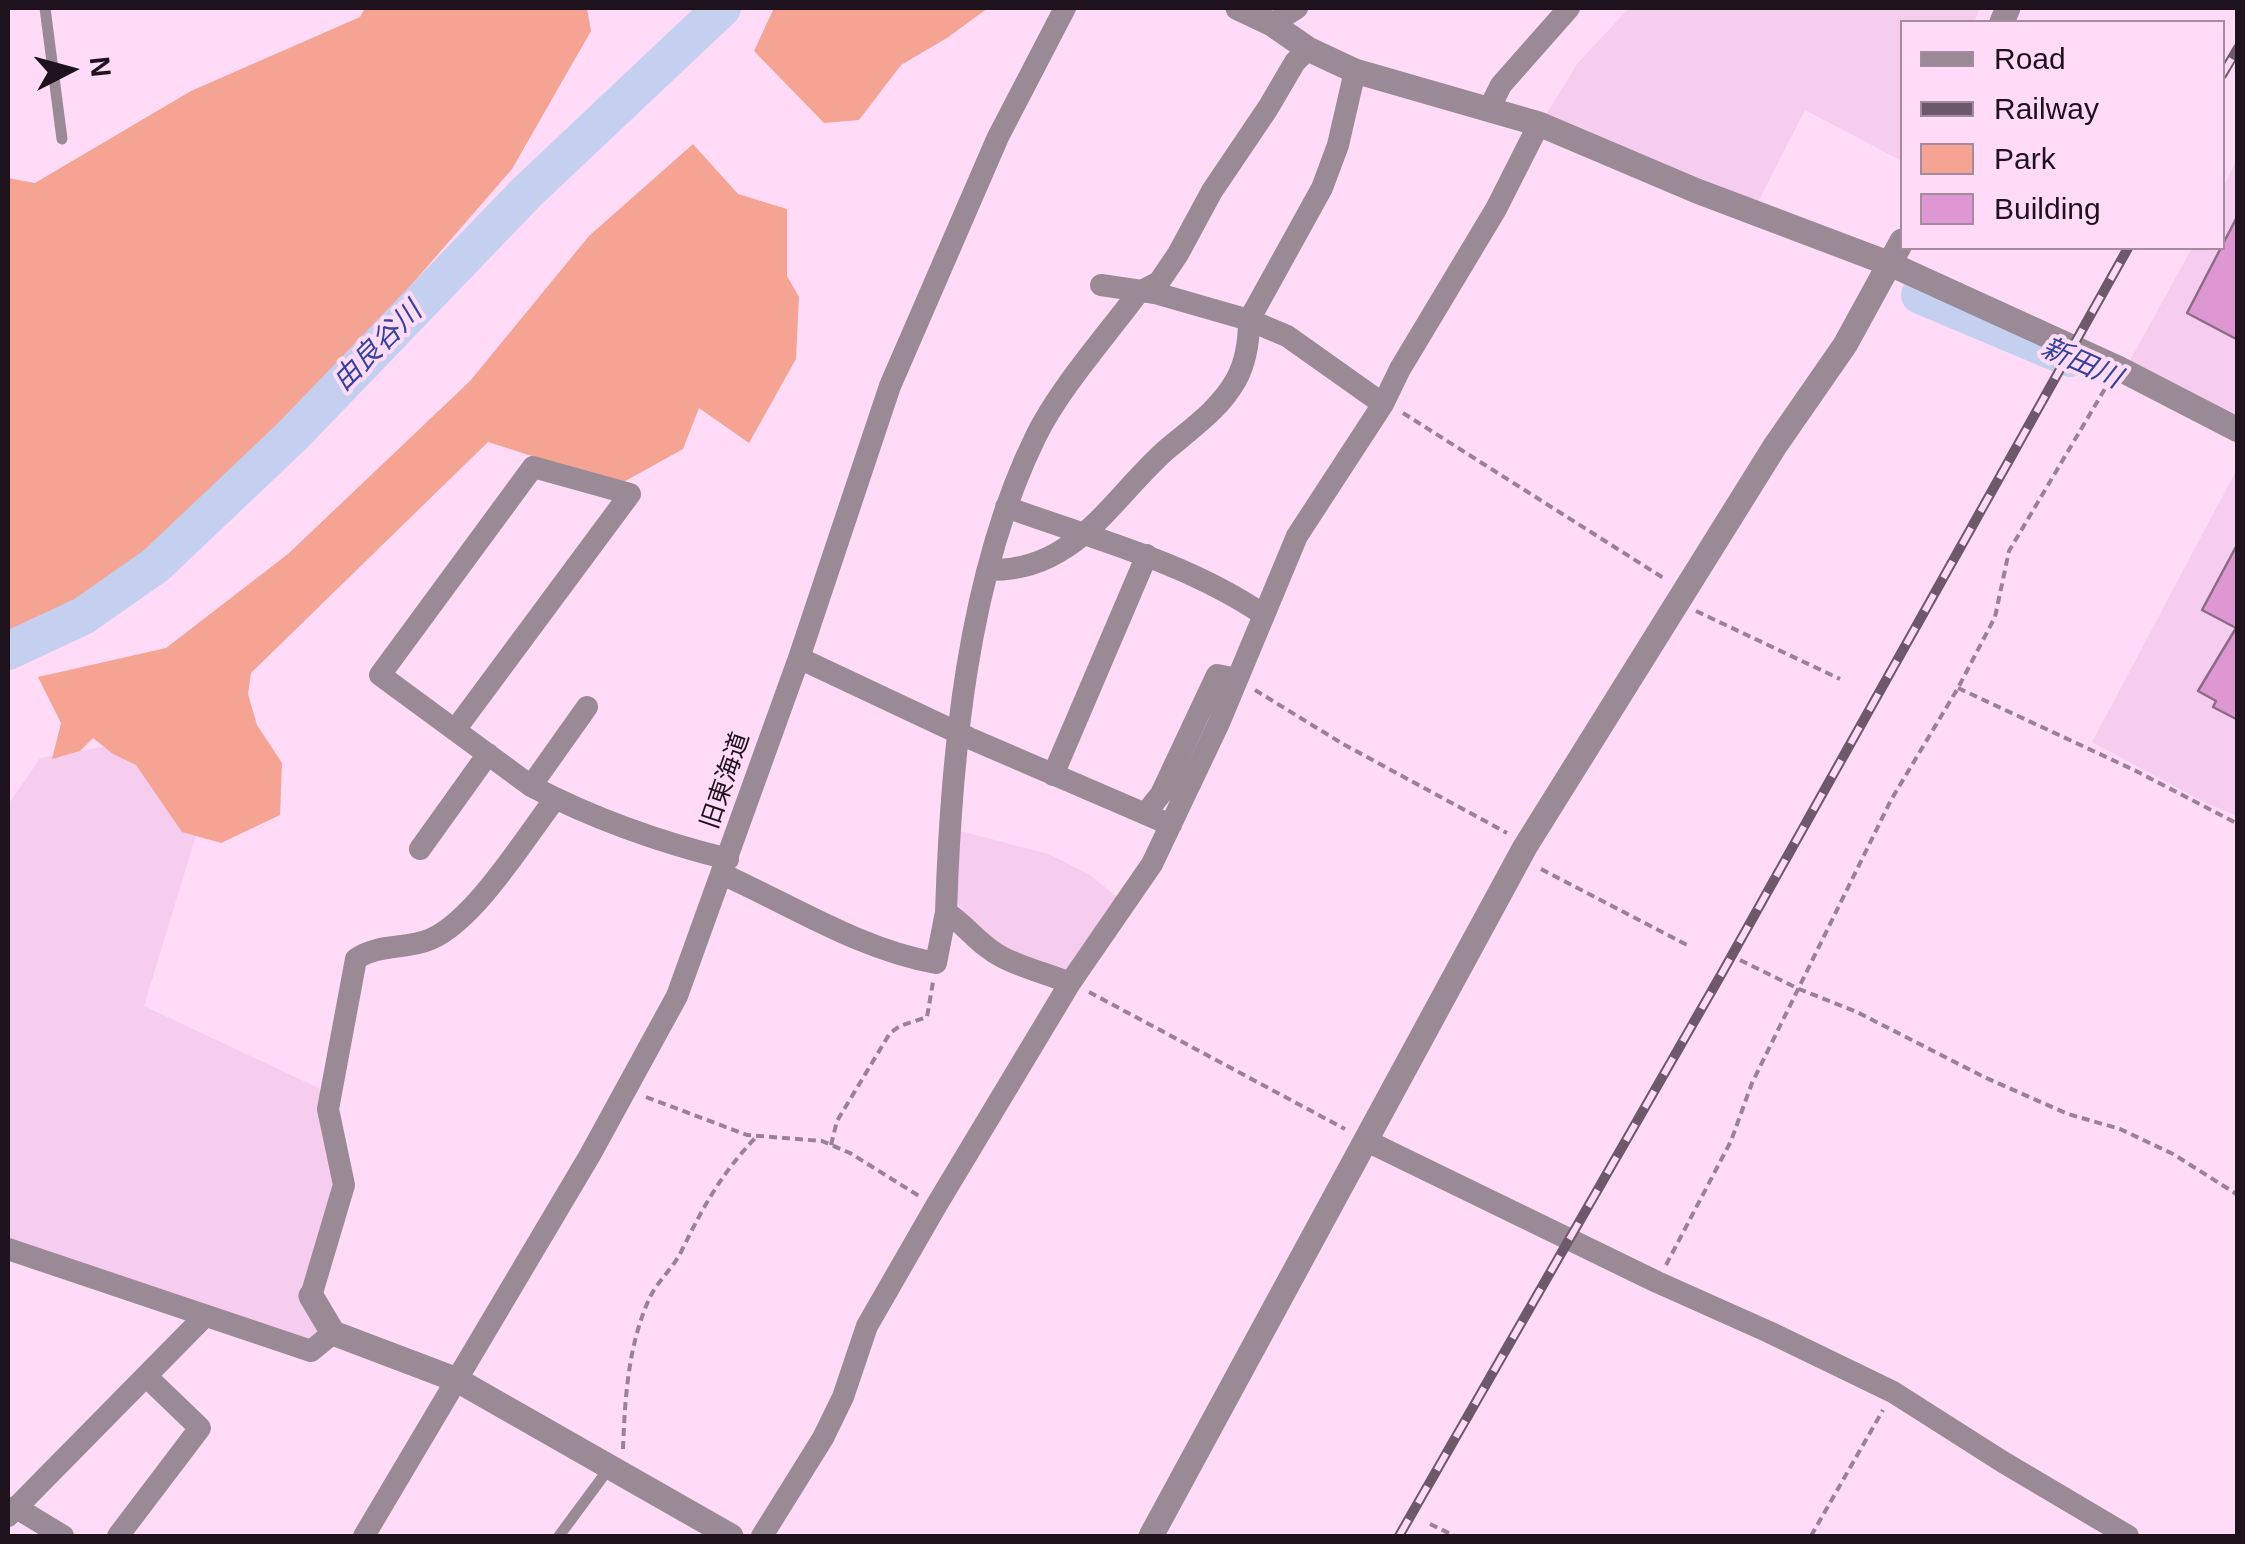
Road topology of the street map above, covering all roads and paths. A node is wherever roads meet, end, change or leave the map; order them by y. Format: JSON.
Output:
{"nodes":[{"id":1,"x":45,"y":8,"type":"edge"},
{"id":2,"x":1066,"y":8,"type":"edge"},
{"id":3,"x":1238,"y":8,"type":"edge"},
{"id":4,"x":1297,"y":8,"type":"edge"},
{"id":5,"x":1569,"y":8,"type":"edge"},
{"id":6,"x":1272,"y":24,"type":"junction"},
{"id":7,"x":1308,"y":49,"type":"junction"},
{"id":8,"x":1355,"y":71,"type":"junction"},
{"id":9,"x":1490,"y":110,"type":"junction"},
{"id":10,"x":1539,"y":124,"type":"junction"},
{"id":11,"x":62,"y":139,"type":"dead end"},
{"id":12,"x":1896,"y":252,"type":"edge"},
{"id":13,"x":1101,"y":285,"type":"dead end"},
{"id":14,"x":1138,"y":293,"type":"junction"},
{"id":15,"x":1249,"y":320,"type":"junction"},
{"id":16,"x":2118,"y":368,"type":"junction"},
{"id":17,"x":1383,"y":404,"type":"junction"},
{"id":18,"x":2238,"y":430,"type":"edge"},
{"id":19,"x":1006,"y":508,"type":"junction"},
{"id":20,"x":1085,"y":536,"type":"junction"},
{"id":21,"x":1147,"y":555,"type":"junction"},
{"id":22,"x":989,"y":570,"type":"junction"},
{"id":23,"x":1683,"y":594,"type":"junction"},
{"id":24,"x":1264,"y":616,"type":"junction"},
{"id":25,"x":799,"y":658,"type":"junction"},
{"id":26,"x":1238,"y":679,"type":"junction"},
{"id":27,"x":1840,"y":679,"type":"dead end"},
{"id":28,"x":1958,"y":688,"type":"junction"},
{"id":29,"x":588,"y":707,"type":"dead end"},
{"id":30,"x":455,"y":730,"type":"junction"},
{"id":31,"x":956,"y":732,"type":"junction"},
{"id":32,"x":488,"y":754,"type":"junction"},
{"id":33,"x":1054,"y":775,"type":"junction"},
{"id":34,"x":531,"y":786,"type":"junction"},
{"id":35,"x":555,"y":799,"type":"junction"},
{"id":36,"x":1145,"y":814,"type":"junction"},
{"id":37,"x":1172,"y":824,"type":"junction"},
{"id":38,"x":2238,"y":824,"type":"edge"},
{"id":39,"x":1525,"y":847,"type":"junction"},
{"id":40,"x":420,"y":849,"type":"dead end"},
{"id":41,"x":725,"y":866,"type":"junction"},
{"id":42,"x":946,"y":912,"type":"junction"},
{"id":43,"x":1691,"y":948,"type":"dead end"},
{"id":44,"x":1740,"y":960,"type":"dead end"},
{"id":45,"x":936,"y":963,"type":"junction"},
{"id":46,"x":1070,"y":983,"type":"junction"},
{"id":47,"x":1798,"y":989,"type":"junction"},
{"id":48,"x":628,"y":1088,"type":"junction"},
{"id":49,"x":757,"y":1136,"type":"junction"},
{"id":50,"x":1367,"y":1140,"type":"junction"},
{"id":51,"x":831,"y":1145,"type":"junction"},
{"id":52,"x":2238,"y":1195,"type":"edge"},
{"id":53,"x":936,"y":1206,"type":"junction"},
{"id":54,"x":8,"y":1250,"type":"edge"},
{"id":55,"x":1657,"y":1282,"type":"junction"},
{"id":56,"x":311,"y":1296,"type":"joint"},
{"id":57,"x":205,"y":1316,"type":"junction"},
{"id":58,"x":333,"y":1333,"type":"junction"},
{"id":59,"x":146,"y":1376,"type":"junction"},
{"id":60,"x":457,"y":1380,"type":"junction"},
{"id":61,"x":1893,"y":1392,"type":"junction"},
{"id":62,"x":616,"y":1470,"type":"junction"},
{"id":63,"x":11,"y":1511,"type":"edge"},
{"id":64,"x":1430,"y":1524,"type":"dead end"},
{"id":65,"x":63,"y":1536,"type":"edge"},
{"id":66,"x":118,"y":1536,"type":"edge"},
{"id":67,"x":364,"y":1536,"type":"edge"},
{"id":68,"x":559,"y":1536,"type":"edge"},
{"id":69,"x":731,"y":1536,"type":"edge"},
{"id":70,"x":762,"y":1536,"type":"edge"},
{"id":71,"x":1151,"y":1536,"type":"edge"},
{"id":72,"x":1455,"y":1536,"type":"edge"},
{"id":73,"x":1811,"y":1536,"type":"edge"},
{"id":74,"x":2128,"y":1536,"type":"edge"}],
"edges":[{"from":1,"to":11,"type":"lane"},
{"from":2,"to":25,"type":"street","name":"旧東海道"},
{"from":3,"to":6,"type":"street"},
{"from":4,"to":6,"type":"street"},
{"from":5,"to":9,"type":"street"},
{"from":6,"to":7,"type":"street"},
{"from":7,"to":8,"type":"street"},
{"from":7,"to":14,"type":"street"},
{"from":8,"to":9,"type":"street"},
{"from":8,"to":15,"type":"street"},
{"from":9,"to":10,"type":"street"},
{"from":10,"to":12,"type":"street"},
{"from":10,"to":17,"type":"street"},
{"from":12,"to":16,"type":"street"},
{"from":12,"to":23,"type":"street"},
{"from":13,"to":14,"type":"street"},
{"from":14,"to":15,"type":"street"},
{"from":14,"to":19,"type":"street"},
{"from":15,"to":17,"type":"street"},
{"from":15,"to":20,"type":"street"},
{"from":16,"to":18,"type":"street"},
{"from":16,"to":28,"type":"path"},
{"from":17,"to":23,"type":"path"},
{"from":17,"to":24,"type":"street"},
{"from":19,"to":20,"type":"street"},
{"from":19,"to":22,"type":"street"},
{"from":20,"to":21,"type":"street"},
{"from":20,"to":22,"type":"street"},
{"from":21,"to":24,"type":"street"},
{"from":21,"to":33,"type":"street"},
{"from":22,"to":31,"type":"street"},
{"from":23,"to":27,"type":"path"},
{"from":23,"to":39,"type":"street"},
{"from":24,"to":26,"type":"street"},
{"from":25,"to":31,"type":"street"},
{"from":25,"to":41,"type":"street","name":"旧東海道"},
{"from":26,"to":36,"type":"street"},
{"from":26,"to":37,"type":"street"},
{"from":26,"to":39,"type":"path"},
{"from":28,"to":38,"type":"path"},
{"from":28,"to":47,"type":"path"},
{"from":29,"to":34,"type":"street"},
{"from":30,"to":30,"type":"street"},
{"from":30,"to":32,"type":"street"},
{"from":31,"to":33,"type":"street"},
{"from":31,"to":42,"type":"street"},
{"from":32,"to":34,"type":"street"},
{"from":32,"to":40,"type":"street"},
{"from":33,"to":36,"type":"street"},
{"from":34,"to":35,"type":"street"},
{"from":35,"to":41,"type":"street"},
{"from":35,"to":56,"type":"street"},
{"from":36,"to":37,"type":"street"},
{"from":37,"to":46,"type":"street"},
{"from":39,"to":43,"type":"path"},
{"from":39,"to":50,"type":"street"},
{"from":41,"to":45,"type":"street"},
{"from":41,"to":48,"type":"street","name":"旧東海道"},
{"from":42,"to":45,"type":"street"},
{"from":42,"to":46,"type":"street"},
{"from":44,"to":47,"type":"path"},
{"from":45,"to":51,"type":"path"},
{"from":46,"to":50,"type":"path"},
{"from":46,"to":53,"type":"street"},
{"from":47,"to":52,"type":"path"},
{"from":47,"to":55,"type":"path"},
{"from":48,"to":49,"type":"path"},
{"from":48,"to":60,"type":"street","name":"旧東海道"},
{"from":49,"to":51,"type":"path"},
{"from":49,"to":62,"type":"path"},
{"from":50,"to":55,"type":"street"},
{"from":50,"to":71,"type":"street"},
{"from":51,"to":53,"type":"path"},
{"from":53,"to":70,"type":"street"},
{"from":54,"to":57,"type":"street"},
{"from":55,"to":61,"type":"street"},
{"from":56,"to":58,"type":"street"},
{"from":57,"to":58,"type":"street"},
{"from":57,"to":59,"type":"street"},
{"from":58,"to":60,"type":"street"},
{"from":59,"to":63,"type":"street"},
{"from":59,"to":66,"type":"street"},
{"from":60,"to":62,"type":"street"},
{"from":60,"to":67,"type":"street","name":"旧東海道"},
{"from":61,"to":73,"type":"path"},
{"from":61,"to":74,"type":"street"},
{"from":62,"to":68,"type":"lane"},
{"from":62,"to":69,"type":"street"},
{"from":63,"to":65,"type":"street"},
{"from":64,"to":72,"type":"path"}]}
